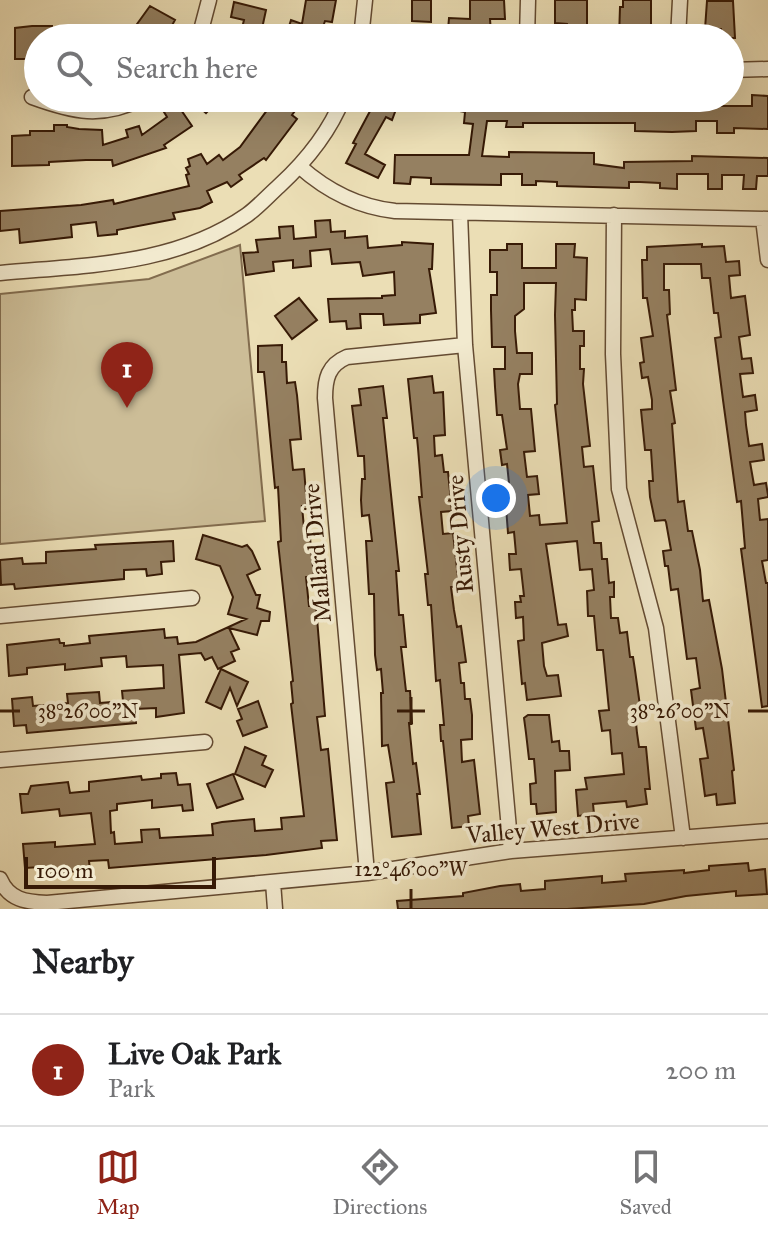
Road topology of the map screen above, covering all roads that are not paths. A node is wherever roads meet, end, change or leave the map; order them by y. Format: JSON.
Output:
{"nodes":[{"id":1,"x":209,"y":0,"type":"edge"},
{"id":2,"x":365,"y":0,"type":"edge"},
{"id":3,"x":528,"y":0,"type":"edge"},
{"id":4,"x":680,"y":0,"type":"edge"},
{"id":5,"x":203,"y":24,"type":"edge"},
{"id":6,"x":362,"y":24,"type":"edge"},
{"id":7,"x":527,"y":24,"type":"edge"},
{"id":8,"x":679,"y":24,"type":"edge"},
{"id":9,"x":768,"y":69,"type":"edge"},
{"id":10,"x":744,"y":70,"type":"edge"},
{"id":11,"x":337,"y":112,"type":"edge"},
{"id":12,"x":299,"y":166,"type":"junction"},
{"id":13,"x":460,"y":213,"type":"junction"},
{"id":14,"x":614,"y":215,"type":"junction"},
{"id":15,"x":766,"y":219,"type":"edge"},
{"id":16,"x":768,"y":260,"type":"edge"},
{"id":17,"x":0,"y":273,"type":"edge"},
{"id":18,"x":465,"y":345,"type":"junction"},
{"id":19,"x":192,"y":598,"type":"dead end"},
{"id":20,"x":0,"y":616,"type":"edge"},
{"id":21,"x":205,"y":742,"type":"dead end"},
{"id":22,"x":0,"y":760,"type":"edge"},
{"id":23,"x":768,"y":831,"type":"edge"},
{"id":24,"x":683,"y":838,"type":"junction"},
{"id":25,"x":511,"y":851,"type":"junction"},
{"id":26,"x":367,"y":873,"type":"junction"},
{"id":27,"x":0,"y":879,"type":"edge"},
{"id":28,"x":273,"y":882,"type":"junction"},
{"id":29,"x":275,"y":909,"type":"edge"}],
"edges":[{"from":1,"to":5,"type":"street"},
{"from":2,"to":6,"type":"street"},
{"from":3,"to":7,"type":"street"},
{"from":4,"to":8,"type":"street"},
{"from":9,"to":10,"type":"street"},
{"from":11,"to":12,"type":"street"},
{"from":12,"to":13,"type":"street"},
{"from":12,"to":17,"type":"street"},
{"from":13,"to":14,"type":"street"},
{"from":13,"to":18,"type":"street","name":"Rusty Drive"},
{"from":14,"to":15,"type":"street"},
{"from":14,"to":24,"type":"street"},
{"from":15,"to":16,"type":"street"},
{"from":18,"to":25,"type":"street","name":"Rusty Drive"},
{"from":18,"to":26,"type":"street","name":"Mallard Drive"},
{"from":19,"to":20,"type":"street"},
{"from":21,"to":22,"type":"street"},
{"from":23,"to":24,"type":"street","name":"Valley West Drive"},
{"from":24,"to":25,"type":"street","name":"Valley West Drive"},
{"from":25,"to":26,"type":"street","name":"Valley West Drive"},
{"from":26,"to":28,"type":"street","name":"Valley West Drive"},
{"from":27,"to":28,"type":"street","name":"Valley West Drive"},
{"from":28,"to":29,"type":"street"}]}
